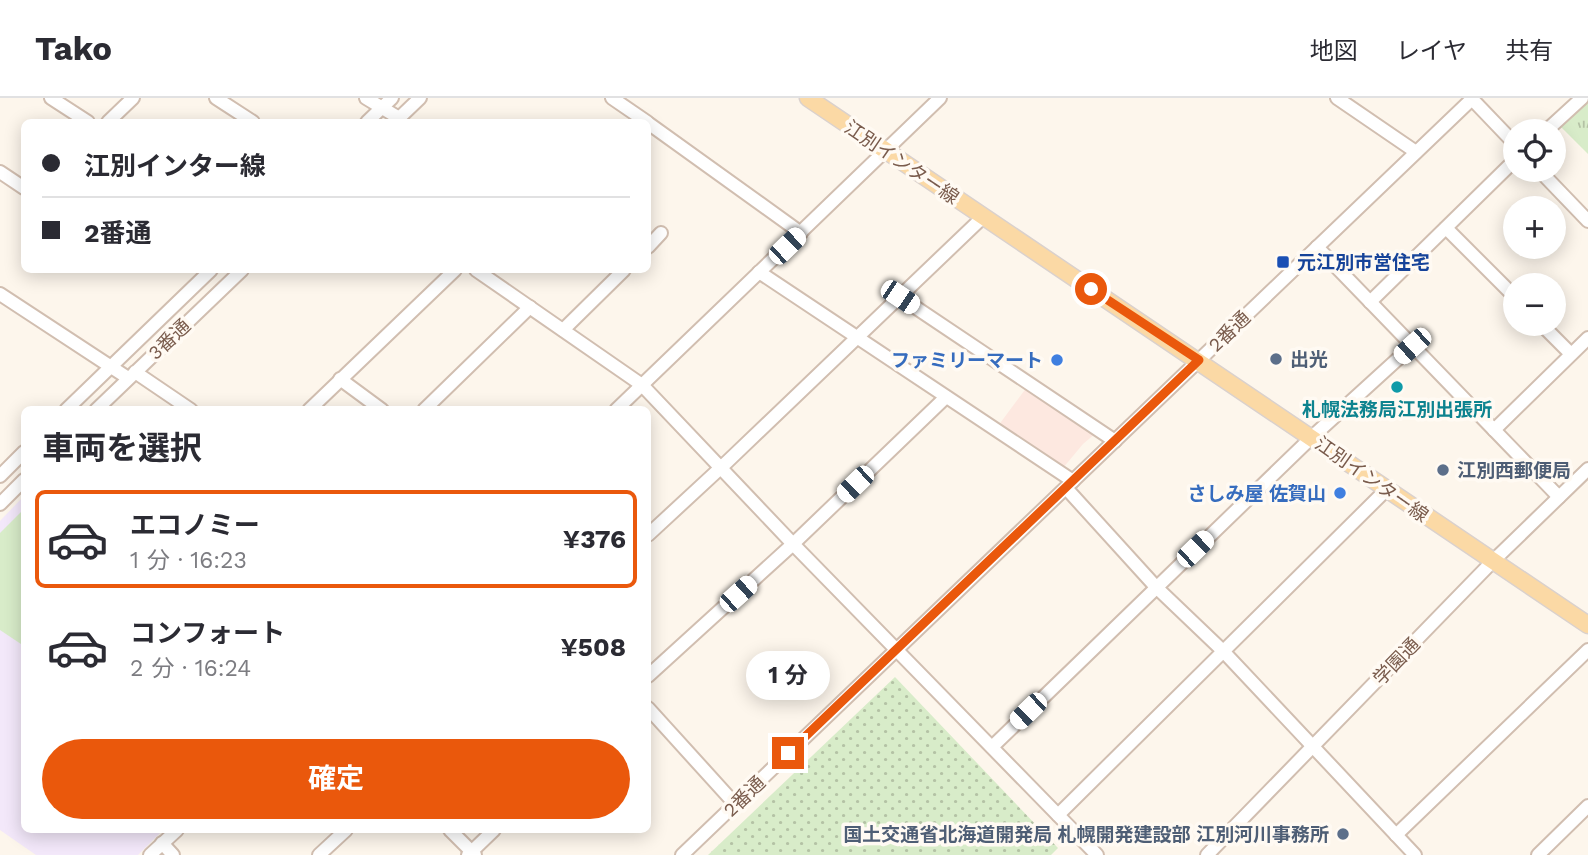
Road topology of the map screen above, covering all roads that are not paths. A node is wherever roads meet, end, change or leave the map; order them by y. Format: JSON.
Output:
{"nodes":[{"id":1,"x":51,"y":98,"type":"edge"},
{"id":2,"x":133,"y":98,"type":"edge"},
{"id":3,"x":216,"y":98,"type":"edge"},
{"id":4,"x":366,"y":98,"type":"edge"},
{"id":5,"x":420,"y":98,"type":"edge"},
{"id":6,"x":612,"y":98,"type":"edge"},
{"id":7,"x":808,"y":98,"type":"edge"},
{"id":8,"x":940,"y":98,"type":"edge"},
{"id":9,"x":1337,"y":98,"type":"edge"},
{"id":10,"x":1472,"y":98,"type":"edge"},
{"id":11,"x":1582,"y":98,"type":"edge"},
{"id":12,"x":387,"y":103,"type":"edge"},
{"id":13,"x":83,"y":119,"type":"edge"},
{"id":14,"x":111,"y":119,"type":"edge"},
{"id":15,"x":248,"y":119,"type":"edge"},
{"id":16,"x":370,"y":119,"type":"edge"},
{"id":17,"x":396,"y":119,"type":"edge"},
{"id":18,"x":398,"y":119,"type":"edge"},
{"id":19,"x":641,"y":119,"type":"edge"},
{"id":20,"x":1559,"y":119,"type":"edge"},
{"id":21,"x":651,"y":126,"type":"edge"},
{"id":22,"x":1503,"y":131,"type":"edge"},
{"id":23,"x":886,"y":152,"type":"junction"},
{"id":24,"x":1416,"y":152,"type":"junction"},
{"id":25,"x":0,"y":172,"type":"edge"},
{"id":26,"x":1503,"y":172,"type":"edge"},
{"id":27,"x":1550,"y":182,"type":"edge"},
{"id":28,"x":21,"y":186,"type":"edge"},
{"id":29,"x":983,"y":217,"type":"junction"},
{"id":30,"x":1588,"y":222,"type":"edge"},
{"id":31,"x":1446,"y":228,"type":"junction"},
{"id":32,"x":661,"y":233,"type":"dead end"},
{"id":33,"x":801,"y":233,"type":"junction"},
{"id":34,"x":651,"y":244,"type":"edge"},
{"id":35,"x":1317,"y":247,"type":"junction"},
{"id":36,"x":759,"y":272,"type":"junction"},
{"id":37,"x":208,"y":273,"type":"edge"},
{"id":38,"x":239,"y":273,"type":"edge"},
{"id":39,"x":452,"y":273,"type":"edge"},
{"id":40,"x":480,"y":273,"type":"edge"},
{"id":41,"x":621,"y":273,"type":"edge"},
{"id":42,"x":1503,"y":285,"type":"edge"},
{"id":43,"x":0,"y":294,"type":"edge"},
{"id":44,"x":900,"y":297,"type":"junction"},
{"id":45,"x":1370,"y":302,"type":"junction"},
{"id":46,"x":530,"y":307,"type":"junction"},
{"id":47,"x":563,"y":330,"type":"junction"},
{"id":48,"x":1553,"y":336,"type":"edge"},
{"id":49,"x":858,"y":338,"type":"junction"},
{"id":50,"x":1588,"y":338,"type":"edge"},
{"id":51,"x":1412,"y":346,"type":"junction"},
{"id":52,"x":1571,"y":354,"type":"junction"},
{"id":53,"x":1199,"y":360,"type":"junction"},
{"id":54,"x":110,"y":366,"type":"junction"},
{"id":55,"x":132,"y":375,"type":"junction"},
{"id":56,"x":341,"y":379,"type":"junction"},
{"id":57,"x":642,"y":384,"type":"junction"},
{"id":58,"x":946,"y":397,"type":"junction"},
{"id":59,"x":70,"y":406,"type":"edge"},
{"id":60,"x":100,"y":406,"type":"edge"},
{"id":61,"x":184,"y":406,"type":"edge"},
{"id":62,"x":313,"y":406,"type":"edge"},
{"id":63,"x":377,"y":406,"type":"edge"},
{"id":64,"x":428,"y":406,"type":"edge"},
{"id":65,"x":620,"y":406,"type":"edge"},
{"id":66,"x":1494,"y":430,"type":"junction"},
{"id":67,"x":1312,"y":437,"type":"junction"},
{"id":68,"x":1115,"y":441,"type":"junction"},
{"id":69,"x":21,"y":455,"type":"edge"},
{"id":70,"x":721,"y":468,"type":"junction"},
{"id":71,"x":1588,"y":469,"type":"edge"},
{"id":72,"x":0,"y":477,"type":"edge"},
{"id":73,"x":21,"y":483,"type":"edge"},
{"id":74,"x":1069,"y":485,"type":"junction"},
{"id":75,"x":1387,"y":489,"type":"junction"},
{"id":76,"x":1559,"y":497,"type":"junction"},
{"id":77,"x":0,"y":504,"type":"edge"},
{"id":78,"x":651,"y":532,"type":"edge"},
{"id":79,"x":793,"y":544,"type":"junction"},
{"id":80,"x":1492,"y":562,"type":"junction"},
{"id":81,"x":1156,"y":587,"type":"junction"},
{"id":82,"x":1588,"y":625,"type":"edge"},
{"id":83,"x":897,"y":649,"type":"junction"},
{"id":84,"x":1588,"y":650,"type":"edge"},
{"id":85,"x":1223,"y":651,"type":"junction"},
{"id":86,"x":651,"y":673,"type":"edge"},
{"id":87,"x":651,"y":711,"type":"edge"},
{"id":88,"x":992,"y":747,"type":"junction"},
{"id":89,"x":1313,"y":748,"type":"junction"},
{"id":90,"x":735,"y":804,"type":"junction"},
{"id":91,"x":1588,"y":806,"type":"edge"},
{"id":92,"x":1058,"y":815,"type":"junction"},
{"id":93,"x":174,"y":833,"type":"edge"},
{"id":94,"x":343,"y":833,"type":"edge"},
{"id":95,"x":453,"y":833,"type":"edge"},
{"id":96,"x":491,"y":833,"type":"edge"},
{"id":97,"x":1396,"y":835,"type":"junction"},
{"id":98,"x":162,"y":843,"type":"junction"},
{"id":99,"x":472,"y":854,"type":"edge"},
{"id":100,"x":150,"y":855,"type":"edge"},
{"id":101,"x":173,"y":855,"type":"edge"},
{"id":102,"x":319,"y":855,"type":"edge"},
{"id":103,"x":682,"y":855,"type":"edge"},
{"id":104,"x":1097,"y":855,"type":"edge"},
{"id":105,"x":1207,"y":855,"type":"edge"},
{"id":106,"x":1415,"y":855,"type":"edge"},
{"id":107,"x":1538,"y":855,"type":"edge"}],
"edges":[{"from":1,"to":13,"type":"street"},
{"from":2,"to":14,"type":"street"},
{"from":3,"to":15,"type":"street"},
{"from":4,"to":12,"type":"street"},
{"from":5,"to":18,"type":"street"},
{"from":6,"to":19,"type":"street"},
{"from":7,"to":23,"type":"main road","name":"江別インター線"},
{"from":8,"to":23,"type":"street"},
{"from":9,"to":24,"type":"street"},
{"from":10,"to":22,"type":"street"},
{"from":10,"to":24,"type":"street","name":"2番通"},
{"from":11,"to":20,"type":"street"},
{"from":12,"to":16,"type":"street"},
{"from":12,"to":17,"type":"street"},
{"from":21,"to":33,"type":"street"},
{"from":23,"to":29,"type":"main road","name":"江別インター線"},
{"from":23,"to":33,"type":"street"},
{"from":24,"to":35,"type":"street","name":"2番通"},
{"from":25,"to":28,"type":"street"},
{"from":26,"to":31,"type":"street"},
{"from":27,"to":30,"type":"street"},
{"from":29,"to":44,"type":"street"},
{"from":29,"to":53,"type":"main road","name":"江別インター線"},
{"from":31,"to":42,"type":"street"},
{"from":31,"to":45,"type":"street"},
{"from":32,"to":34,"type":"street"},
{"from":33,"to":36,"type":"street"},
{"from":35,"to":45,"type":"street"},
{"from":35,"to":53,"type":"street","name":"2番通"},
{"from":36,"to":49,"type":"street"},
{"from":36,"to":57,"type":"street"},
{"from":37,"to":54,"type":"street","name":"3番通"},
{"from":38,"to":55,"type":"street","name":"3番通"},
{"from":39,"to":56,"type":"street"},
{"from":40,"to":46,"type":"street"},
{"from":41,"to":47,"type":"street"},
{"from":43,"to":54,"type":"street"},
{"from":44,"to":49,"type":"street"},
{"from":44,"to":68,"type":"street"},
{"from":45,"to":51,"type":"street"},
{"from":46,"to":47,"type":"street"},
{"from":46,"to":64,"type":"street"},
{"from":47,"to":57,"type":"street"},
{"from":48,"to":52,"type":"street"},
{"from":49,"to":58,"type":"street"},
{"from":49,"to":70,"type":"street"},
{"from":50,"to":52,"type":"street"},
{"from":51,"to":66,"type":"street"},
{"from":51,"to":67,"type":"street"},
{"from":52,"to":66,"type":"street"},
{"from":53,"to":67,"type":"main road","name":"江別インター線"},
{"from":53,"to":68,"type":"street","name":"2番通"},
{"from":54,"to":55,"type":"street"},
{"from":54,"to":59,"type":"street","name":"3番通"},
{"from":55,"to":60,"type":"street","name":"3番通"},
{"from":55,"to":61,"type":"street"},
{"from":56,"to":62,"type":"street"},
{"from":56,"to":63,"type":"street"},
{"from":57,"to":65,"type":"street"},
{"from":57,"to":70,"type":"street"},
{"from":58,"to":74,"type":"street"},
{"from":58,"to":79,"type":"street"},
{"from":66,"to":76,"type":"street"},
{"from":67,"to":75,"type":"main road","name":"江別インター線"},
{"from":67,"to":81,"type":"street"},
{"from":68,"to":74,"type":"street","name":"2番通"},
{"from":69,"to":72,"type":"street"},
{"from":70,"to":78,"type":"street"},
{"from":70,"to":79,"type":"street"},
{"from":71,"to":76,"type":"street","name":"学園通"},
{"from":73,"to":77,"type":"street"},
{"from":74,"to":81,"type":"street"},
{"from":74,"to":83,"type":"street","name":"2番通"},
{"from":75,"to":80,"type":"main road","name":"江別インター線"},
{"from":75,"to":85,"type":"street"},
{"from":76,"to":80,"type":"street","name":"学園通"},
{"from":79,"to":83,"type":"street"},
{"from":79,"to":86,"type":"street"},
{"from":80,"to":82,"type":"main road","name":"江別インター線"},
{"from":80,"to":89,"type":"street","name":"学園通"},
{"from":81,"to":85,"type":"street"},
{"from":81,"to":88,"type":"street"},
{"from":83,"to":88,"type":"street"},
{"from":83,"to":90,"type":"street","name":"2番通"},
{"from":84,"to":97,"type":"street"},
{"from":85,"to":89,"type":"street"},
{"from":85,"to":92,"type":"street"},
{"from":87,"to":90,"type":"street"},
{"from":88,"to":92,"type":"street"},
{"from":89,"to":97,"type":"street"},
{"from":89,"to":105,"type":"street","name":"学園通"},
{"from":90,"to":103,"type":"street","name":"2番通"},
{"from":91,"to":107,"type":"street"},
{"from":92,"to":104,"type":"street"},
{"from":93,"to":98,"type":"street"},
{"from":94,"to":102,"type":"street"},
{"from":95,"to":99,"type":"street"},
{"from":96,"to":99,"type":"street"},
{"from":97,"to":106,"type":"street"},
{"from":98,"to":100,"type":"street"},
{"from":98,"to":101,"type":"street"}]}
